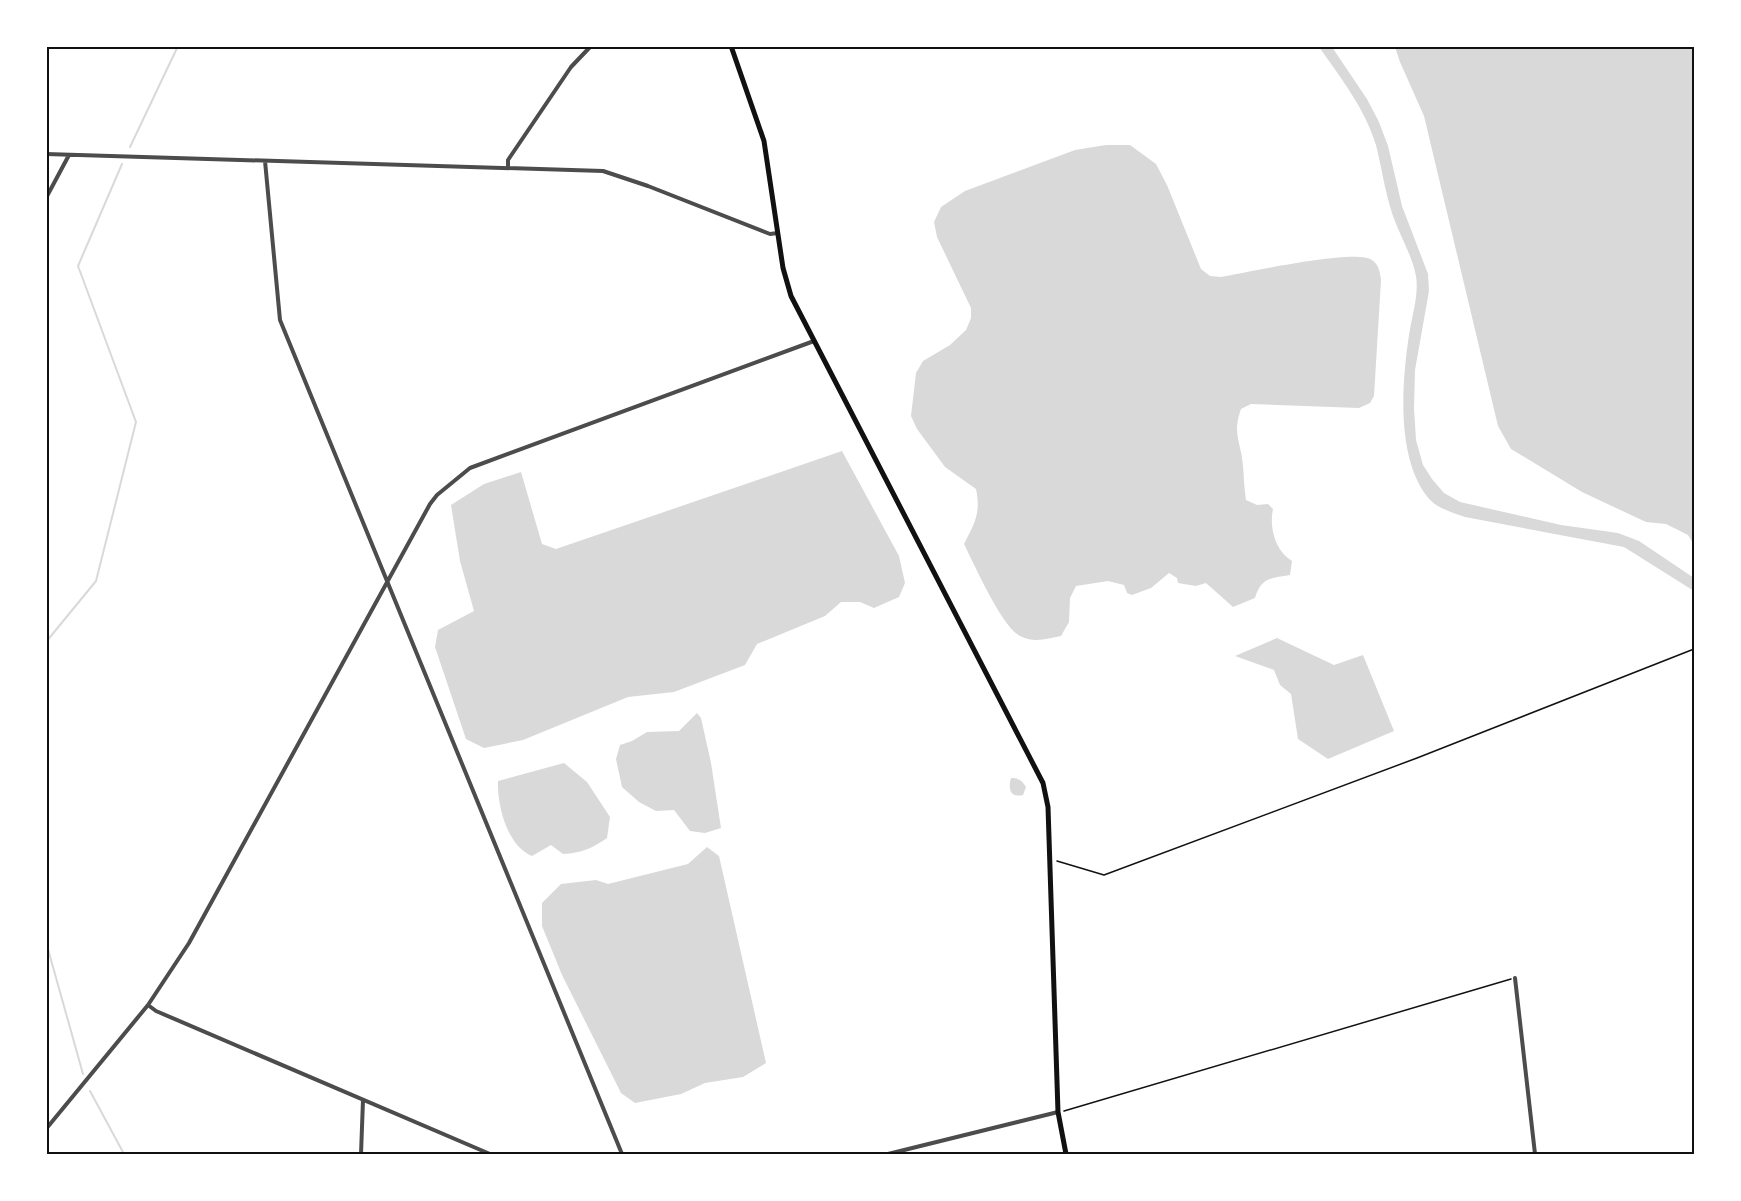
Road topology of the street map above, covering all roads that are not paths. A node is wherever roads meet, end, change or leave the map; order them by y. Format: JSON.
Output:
{"nodes":[{"id":1,"x":591,"y":46,"type":"edge"},
{"id":2,"x":730,"y":46,"type":"edge"},
{"id":3,"x":46,"y":154,"type":"edge"},
{"id":4,"x":69,"y":154,"type":"junction"},
{"id":5,"x":265,"y":161,"type":"junction"},
{"id":6,"x":508,"y":168,"type":"junction"},
{"id":7,"x":46,"y":198,"type":"edge"},
{"id":8,"x":778,"y":233,"type":"junction"},
{"id":9,"x":814,"y":341,"type":"junction"},
{"id":10,"x":387,"y":582,"type":"junction"},
{"id":11,"x":1515,"y":978,"type":"road end"},
{"id":12,"x":148,"y":1005,"type":"junction"},
{"id":13,"x":363,"y":1100,"type":"junction"},
{"id":14,"x":1058,"y":1113,"type":"junction"},
{"id":15,"x":46,"y":1129,"type":"edge"},
{"id":16,"x":361,"y":1155,"type":"edge"},
{"id":17,"x":490,"y":1155,"type":"edge"},
{"id":18,"x":622,"y":1155,"type":"edge"},
{"id":19,"x":888,"y":1155,"type":"edge"},
{"id":20,"x":1066,"y":1155,"type":"edge"},
{"id":21,"x":1535,"y":1155,"type":"edge"}],
"edges":[{"from":1,"to":6,"type":"street"},
{"from":2,"to":8,"type":"main road"},
{"from":3,"to":4,"type":"street"},
{"from":4,"to":5,"type":"street"},
{"from":4,"to":7,"type":"street"},
{"from":5,"to":6,"type":"street"},
{"from":5,"to":10,"type":"street"},
{"from":6,"to":8,"type":"street"},
{"from":8,"to":9,"type":"main road"},
{"from":9,"to":10,"type":"street"},
{"from":9,"to":14,"type":"main road"},
{"from":10,"to":12,"type":"street"},
{"from":10,"to":18,"type":"street"},
{"from":11,"to":21,"type":"street"},
{"from":12,"to":13,"type":"street"},
{"from":12,"to":15,"type":"street"},
{"from":13,"to":16,"type":"street"},
{"from":13,"to":17,"type":"street"},
{"from":14,"to":19,"type":"street"},
{"from":14,"to":20,"type":"main road"}]}
